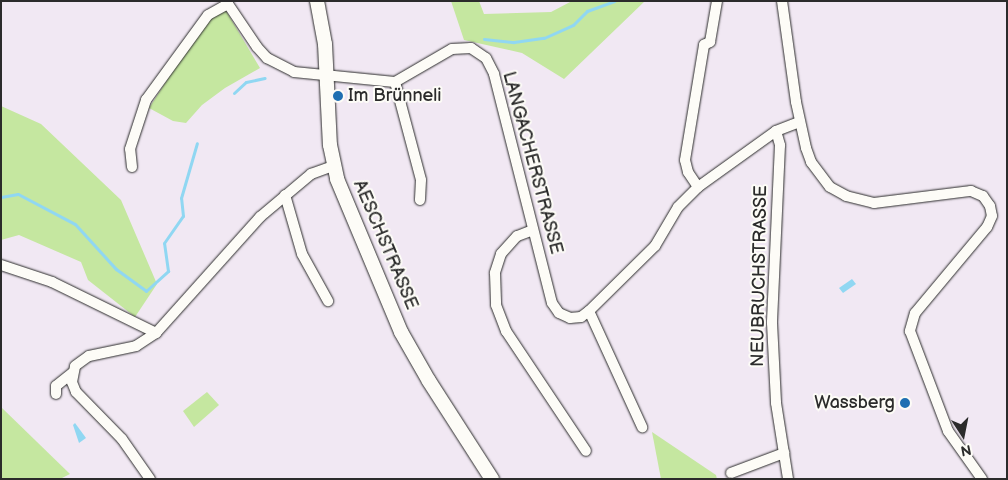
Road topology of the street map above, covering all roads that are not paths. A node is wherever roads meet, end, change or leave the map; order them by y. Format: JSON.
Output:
{"nodes":[{"id":1,"x":717,"y":1,"type":"edge"},
{"id":2,"x":782,"y":1,"type":"edge"},
{"id":3,"x":227,"y":2,"type":"edge"},
{"id":4,"x":318,"y":2,"type":"edge"},
{"id":5,"x":326,"y":76,"type":"junction"},
{"id":6,"x":395,"y":82,"type":"junction"},
{"id":7,"x":799,"y":122,"type":"junction"},
{"id":8,"x":776,"y":131,"type":"junction"},
{"id":9,"x":333,"y":166,"type":"junction"},
{"id":10,"x":132,"y":167,"type":"dead end"},
{"id":11,"x":698,"y":187,"type":"junction"},
{"id":12,"x":285,"y":195,"type":"junction"},
{"id":13,"x":420,"y":200,"type":"dead end"},
{"id":14,"x":533,"y":230,"type":"junction"},
{"id":15,"x":1,"y":265,"type":"edge"},
{"id":16,"x":328,"y":301,"type":"dead end"},
{"id":17,"x":589,"y":311,"type":"junction"},
{"id":18,"x":156,"y":333,"type":"junction"},
{"id":19,"x":72,"y":373,"type":"junction"},
{"id":20,"x":56,"y":394,"type":"dead end"},
{"id":21,"x":642,"y":427,"type":"dead end"},
{"id":22,"x":586,"y":450,"type":"dead end"},
{"id":23,"x":784,"y":453,"type":"junction"},
{"id":24,"x":731,"y":473,"type":"dead end"},
{"id":25,"x":150,"y":479,"type":"edge"},
{"id":26,"x":492,"y":479,"type":"edge"},
{"id":27,"x":788,"y":479,"type":"edge"},
{"id":28,"x":982,"y":479,"type":"edge"}],
"edges":[{"from":1,"to":11,"type":"street"},
{"from":2,"to":7,"type":"street"},
{"from":3,"to":5,"type":"street"},
{"from":3,"to":10,"type":"street"},
{"from":4,"to":5,"type":"main road","name":"AESCHSTRASSE"},
{"from":5,"to":6,"type":"street"},
{"from":5,"to":9,"type":"main road","name":"AESCHSTRASSE"},
{"from":6,"to":13,"type":"street"},
{"from":6,"to":14,"type":"street","name":"LANGACHERSTRASSE"},
{"from":7,"to":8,"type":"street"},
{"from":7,"to":28,"type":"street"},
{"from":8,"to":11,"type":"street"},
{"from":8,"to":23,"type":"street","name":"NEUBRUCHSTRASSE"},
{"from":9,"to":12,"type":"street"},
{"from":9,"to":26,"type":"main road","name":"AESCHSTRASSE"},
{"from":11,"to":17,"type":"street"},
{"from":12,"to":16,"type":"street"},
{"from":12,"to":18,"type":"street"},
{"from":14,"to":17,"type":"street","name":"LANGACHERSTRASSE"},
{"from":14,"to":22,"type":"street"},
{"from":15,"to":18,"type":"street"},
{"from":17,"to":21,"type":"street"},
{"from":18,"to":19,"type":"street"},
{"from":19,"to":20,"type":"street"},
{"from":19,"to":25,"type":"street"},
{"from":23,"to":24,"type":"street"},
{"from":23,"to":27,"type":"street","name":"NEUBRUCHSTRASSE"}]}
